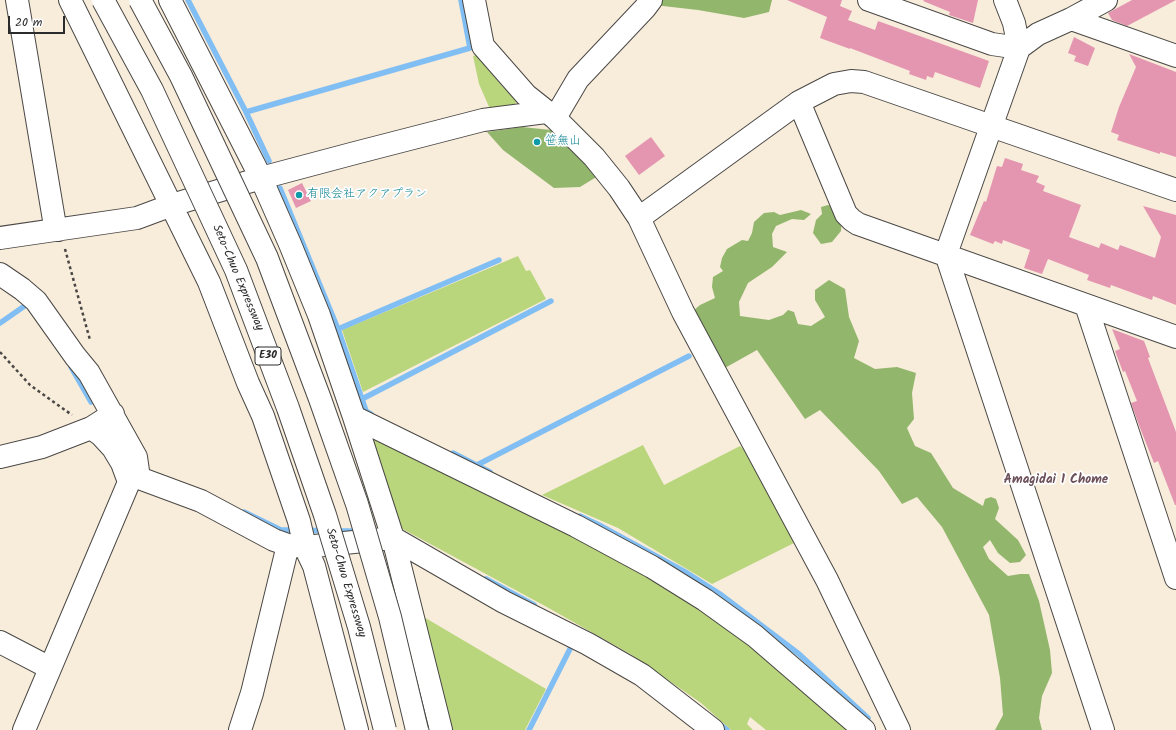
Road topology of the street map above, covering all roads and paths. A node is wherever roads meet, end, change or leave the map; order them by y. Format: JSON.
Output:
{"nodes":[{"id":1,"x":18,"y":0,"type":"edge"},
{"id":2,"x":70,"y":0,"type":"edge"},
{"id":3,"x":103,"y":0,"type":"edge"},
{"id":4,"x":140,"y":0,"type":"edge"},
{"id":5,"x":170,"y":0,"type":"edge"},
{"id":6,"x":474,"y":0,"type":"edge"},
{"id":7,"x":650,"y":0,"type":"edge"},
{"id":8,"x":869,"y":0,"type":"edge"},
{"id":9,"x":1005,"y":0,"type":"edge"},
{"id":10,"x":1106,"y":0,"type":"edge"},
{"id":11,"x":1071,"y":18,"type":"junction"},
{"id":12,"x":1019,"y":48,"type":"junction"},
{"id":13,"x":1176,"y":56,"type":"edge"},
{"id":14,"x":798,"y":102,"type":"junction"},
{"id":15,"x":551,"y":115,"type":"junction"},
{"id":16,"x":991,"y":126,"type":"junction"},
{"id":17,"x":261,"y":178,"type":"junction"},
{"id":18,"x":1176,"y":190,"type":"edge"},
{"id":19,"x":172,"y":205,"type":"junction"},
{"id":20,"x":639,"y":218,"type":"junction"},
{"id":21,"x":58,"y":230,"type":"junction"},
{"id":22,"x":0,"y":238,"type":"edge"},
{"id":23,"x":946,"y":254,"type":"junction"},
{"id":24,"x":0,"y":274,"type":"edge"},
{"id":25,"x":1086,"y":305,"type":"junction"},
{"id":26,"x":1176,"y":337,"type":"edge"},
{"id":27,"x":0,"y":352,"type":"edge"},
{"id":28,"x":89,"y":373,"type":"junction"},
{"id":29,"x":113,"y":414,"type":"junction"},
{"id":30,"x":354,"y":417,"type":"junction"},
{"id":31,"x":90,"y":428,"type":"junction"},
{"id":32,"x":0,"y":457,"type":"edge"},
{"id":33,"x":135,"y":472,"type":"junction"},
{"id":34,"x":392,"y":534,"type":"junction"},
{"id":35,"x":292,"y":538,"type":"junction"},
{"id":36,"x":1176,"y":578,"type":"edge"},
{"id":37,"x":0,"y":642,"type":"edge"},
{"id":38,"x":50,"y":668,"type":"junction"},
{"id":39,"x":24,"y":730,"type":"edge"},
{"id":40,"x":240,"y":730,"type":"edge"},
{"id":41,"x":358,"y":730,"type":"edge"},
{"id":42,"x":385,"y":730,"type":"edge"},
{"id":43,"x":417,"y":730,"type":"edge"},
{"id":44,"x":441,"y":730,"type":"edge"},
{"id":45,"x":713,"y":730,"type":"edge"},
{"id":46,"x":864,"y":730,"type":"edge"},
{"id":47,"x":899,"y":730,"type":"edge"},
{"id":48,"x":1103,"y":730,"type":"edge"}],
"edges":[{"from":1,"to":21,"type":"main road"},
{"from":2,"to":19,"type":"main road"},
{"from":3,"to":42,"type":"main road","name":"Seto-Chuo Expressway","number":"E30","bridge":true},
{"from":4,"to":43,"type":"main road","bridge":true},
{"from":5,"to":17,"type":"main road"},
{"from":6,"to":15,"type":"main road"},
{"from":7,"to":15,"type":"main road"},
{"from":8,"to":12,"type":"main road"},
{"from":9,"to":12,"type":"main road"},
{"from":10,"to":11,"type":"main road"},
{"from":11,"to":12,"type":"main road"},
{"from":11,"to":13,"type":"main road"},
{"from":12,"to":16,"type":"main road"},
{"from":14,"to":16,"type":"main road"},
{"from":14,"to":20,"type":"main road"},
{"from":14,"to":23,"type":"main road"},
{"from":15,"to":17,"type":"main road"},
{"from":15,"to":20,"type":"main road"},
{"from":16,"to":18,"type":"main road"},
{"from":16,"to":23,"type":"main road"},
{"from":17,"to":19,"type":"main road"},
{"from":17,"to":30,"type":"main road"},
{"from":19,"to":21,"type":"main road"},
{"from":19,"to":35,"type":"main road"},
{"from":20,"to":47,"type":"main road"},
{"from":21,"to":22,"type":"main road"},
{"from":21,"to":28,"type":"path"},
{"from":23,"to":25,"type":"main road"},
{"from":23,"to":48,"type":"main road"},
{"from":24,"to":28,"type":"main road"},
{"from":25,"to":26,"type":"main road"},
{"from":25,"to":36,"type":"main road"},
{"from":27,"to":31,"type":"path"},
{"from":28,"to":29,"type":"main road"},
{"from":29,"to":31,"type":"main road"},
{"from":29,"to":33,"type":"main road"},
{"from":30,"to":34,"type":"main road"},
{"from":30,"to":46,"type":"main road"},
{"from":31,"to":32,"type":"main road"},
{"from":31,"to":33,"type":"main road"},
{"from":33,"to":35,"type":"main road"},
{"from":33,"to":38,"type":"main road"},
{"from":34,"to":35,"type":"main road"},
{"from":34,"to":44,"type":"main road"},
{"from":34,"to":45,"type":"main road"},
{"from":35,"to":40,"type":"main road"},
{"from":35,"to":41,"type":"main road"},
{"from":37,"to":38,"type":"main road"},
{"from":38,"to":39,"type":"main road"}]}
